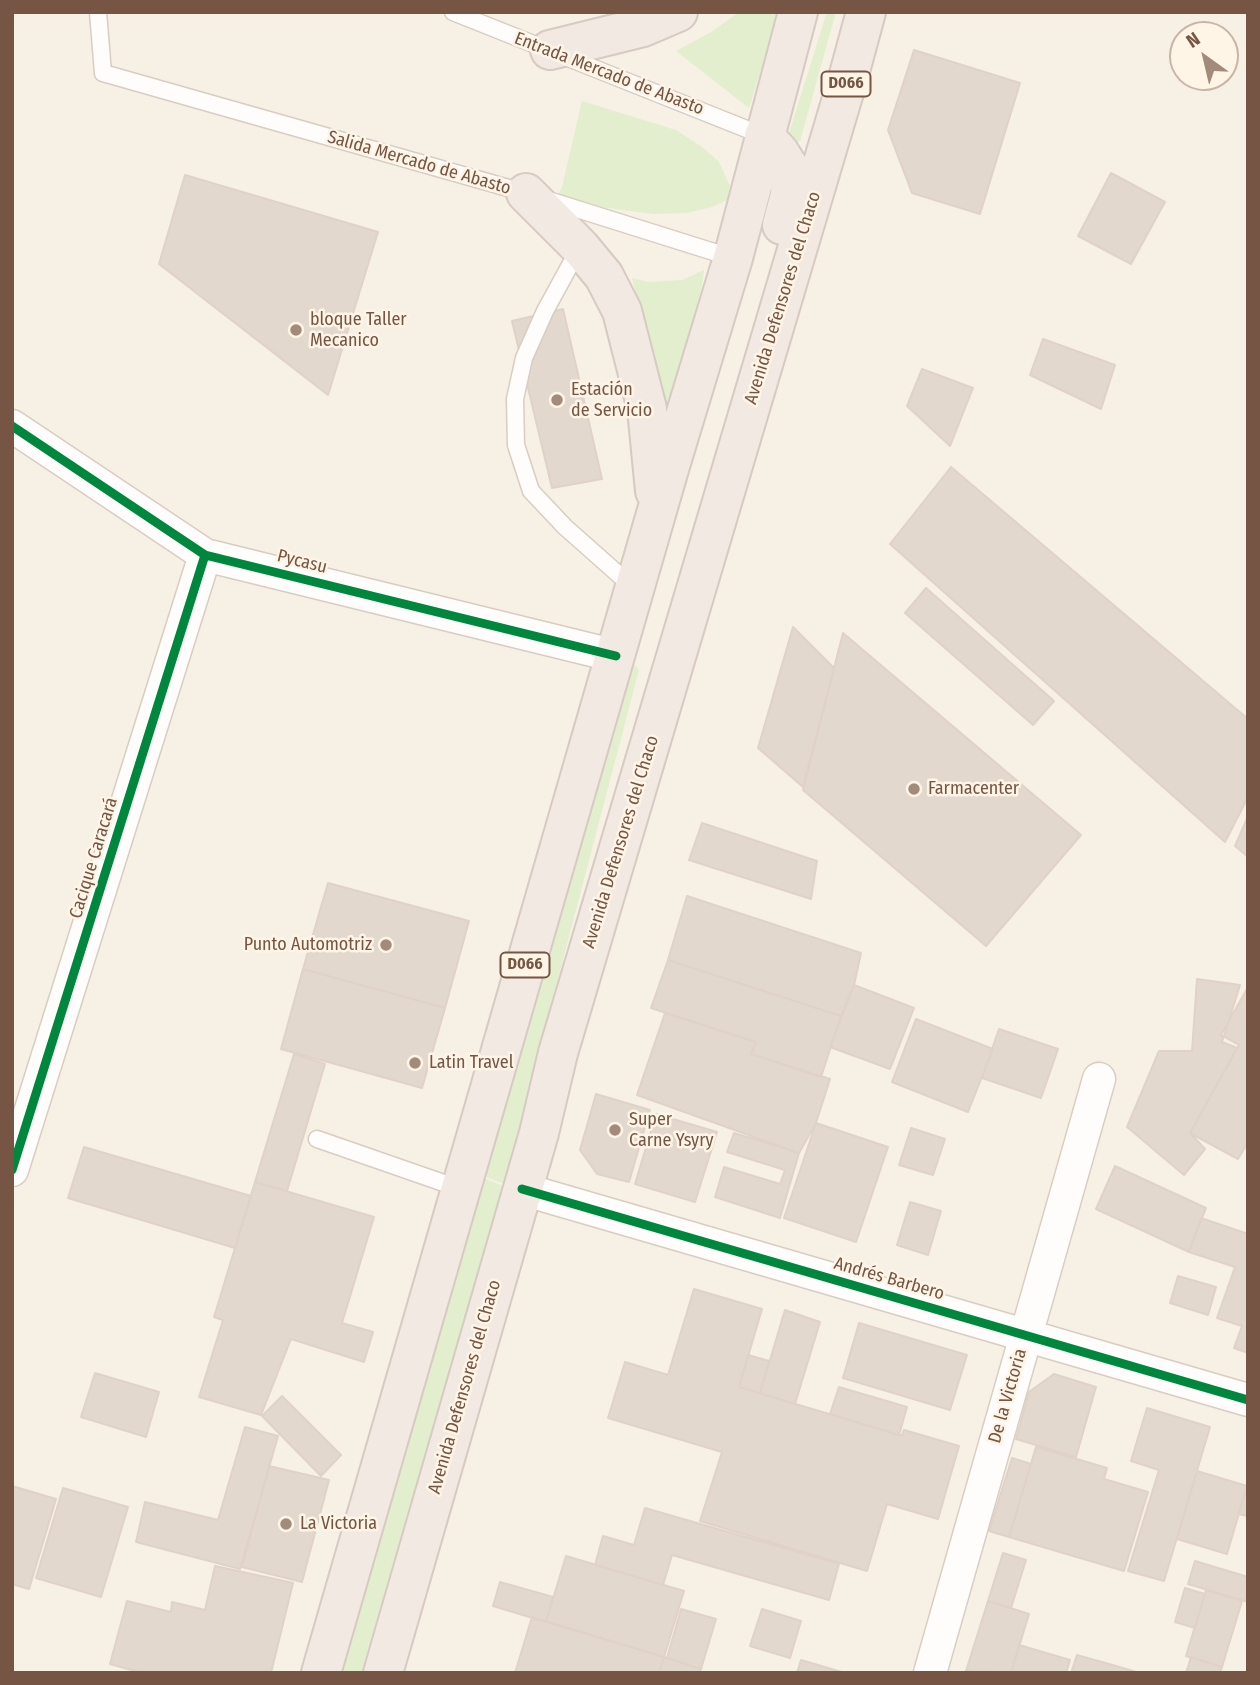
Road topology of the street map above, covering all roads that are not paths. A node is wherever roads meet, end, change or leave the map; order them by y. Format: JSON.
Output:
{"nodes":[{"id":1,"x":98,"y":12,"type":"edge"},
{"id":2,"x":453,"y":12,"type":"edge"},
{"id":3,"x":678,"y":12,"type":"edge"},
{"id":4,"x":799,"y":12,"type":"edge"},
{"id":5,"x":866,"y":12,"type":"edge"},
{"id":6,"x":550,"y":50,"type":"junction"},
{"id":7,"x":764,"y":136,"type":"junction"},
{"id":8,"x":526,"y":193,"type":"junction"},
{"id":9,"x":580,"y":247,"type":"junction"},
{"id":10,"x":785,"y":253,"type":"junction"},
{"id":11,"x":733,"y":258,"type":"junction"},
{"id":12,"x":12,"y":426,"type":"edge"},
{"id":13,"x":657,"y":512,"type":"junction"},
{"id":14,"x":205,"y":555,"type":"junction"},
{"id":15,"x":635,"y":589,"type":"junction"},
{"id":16,"x":616,"y":656,"type":"junction"},
{"id":17,"x":1098,"y":1079,"type":"dead end"},
{"id":18,"x":317,"y":1139,"type":"dead end"},
{"id":19,"x":12,"y":1170,"type":"edge"},
{"id":20,"x":460,"y":1189,"type":"junction"},
{"id":21,"x":522,"y":1189,"type":"junction"},
{"id":22,"x":1026,"y":1335,"type":"junction"},
{"id":23,"x":1248,"y":1400,"type":"edge"},
{"id":24,"x":321,"y":1673,"type":"edge"},
{"id":25,"x":383,"y":1673,"type":"edge"},
{"id":26,"x":930,"y":1673,"type":"edge"}],
"edges":[{"from":1,"to":8,"type":"lane","name":"Salida Mercado de Abasto"},
{"from":2,"to":6,"type":"lane","name":"Entrada Mercado de Abasto"},
{"from":3,"to":6,"type":"highway"},
{"from":4,"to":7,"type":"highway","number":"D066"},
{"from":5,"to":10,"type":"highway","name":"Avenida Defensores del Chaco","number":"D066"},
{"from":6,"to":7,"type":"lane","name":"Entrada Mercado de Abasto"},
{"from":7,"to":10,"type":"highway"},
{"from":7,"to":11,"type":"highway","number":"D066"},
{"from":8,"to":9,"type":"highway"},
{"from":8,"to":11,"type":"lane","name":"Salida Mercado de Abasto"},
{"from":9,"to":13,"type":"highway"},
{"from":9,"to":15,"type":"lane"},
{"from":10,"to":11,"type":"highway"},
{"from":10,"to":21,"type":"highway","name":"Avenida Defensores del Chaco","number":"D066"},
{"from":11,"to":13,"type":"highway","number":"D066"},
{"from":12,"to":14,"type":"street","name":"Pycasu"},
{"from":13,"to":15,"type":"highway","number":"D066"},
{"from":14,"to":16,"type":"street","name":"Pycasu"},
{"from":14,"to":19,"type":"street","name":"Cacique Caracará"},
{"from":15,"to":16,"type":"highway","number":"D066"},
{"from":16,"to":20,"type":"highway","number":"D066"},
{"from":17,"to":22,"type":"street","name":"De la Victoria"},
{"from":18,"to":20,"type":"lane"},
{"from":20,"to":24,"type":"highway","number":"D066"},
{"from":21,"to":22,"type":"street","name":"Andrés Barbero"},
{"from":21,"to":25,"type":"highway","name":"Avenida Defensores del Chaco","number":"D066"},
{"from":22,"to":23,"type":"street","name":"Andrés Barbero"},
{"from":22,"to":26,"type":"street","name":"De la Victoria"}]}
